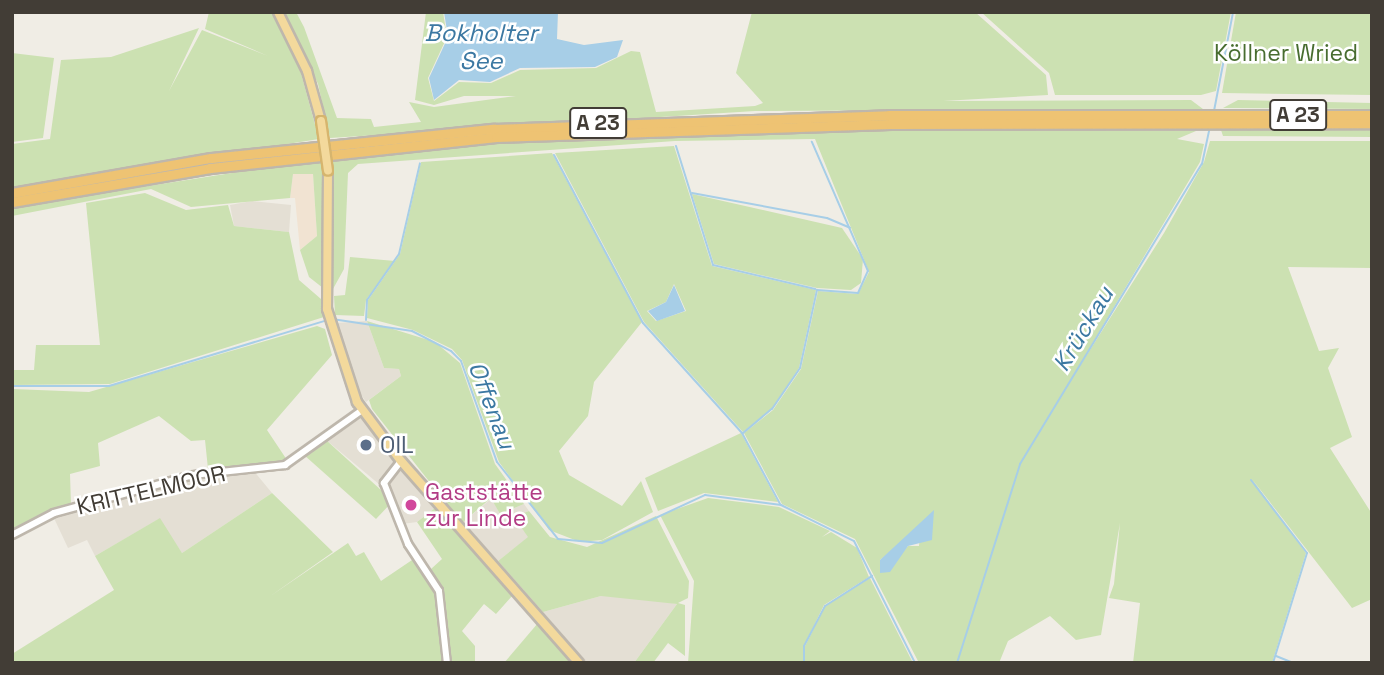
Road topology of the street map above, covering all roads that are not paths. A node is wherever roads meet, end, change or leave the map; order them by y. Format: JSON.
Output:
{"nodes":[{"id":1,"x":278,"y":12,"type":"edge"},
{"id":2,"x":1372,"y":115,"type":"edge"},
{"id":3,"x":1187,"y":119,"type":"junction"},
{"id":4,"x":1372,"y":123,"type":"edge"},
{"id":5,"x":12,"y":193,"type":"edge"},
{"id":6,"x":12,"y":202,"type":"edge"},
{"id":7,"x":362,"y":410,"type":"junction"},
{"id":8,"x":401,"y":461,"type":"junction"},
{"id":9,"x":12,"y":535,"type":"edge"},
{"id":10,"x":447,"y":663,"type":"edge"},
{"id":11,"x":579,"y":663,"type":"edge"}],
"edges":[{"from":1,"to":7,"type":"main road","bridge":true},
{"from":2,"to":3,"type":"highway","number":"A 23"},
{"from":3,"to":4,"type":"highway","number":"A 23"},
{"from":3,"to":5,"type":"highway","number":"A 23"},
{"from":3,"to":6,"type":"highway","number":"A 23"},
{"from":7,"to":8,"type":"main road"},
{"from":7,"to":9,"type":"street","name":"KRITTELMOOR"},
{"from":8,"to":10,"type":"street"},
{"from":8,"to":11,"type":"main road"}]}
